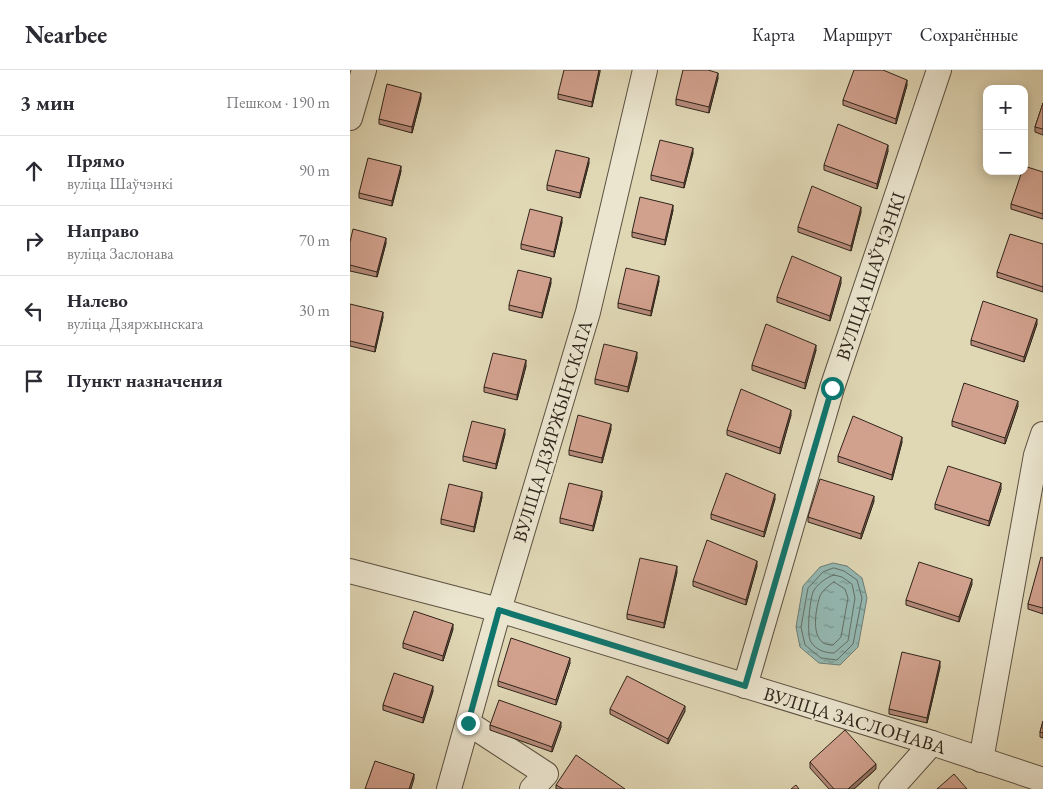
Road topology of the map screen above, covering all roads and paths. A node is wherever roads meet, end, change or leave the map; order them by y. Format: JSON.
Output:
{"nodes":[{"id":1,"x":364,"y":70,"type":"edge"},
{"id":2,"x":646,"y":70,"type":"edge"},
{"id":3,"x":939,"y":70,"type":"edge"},
{"id":4,"x":350,"y":118,"type":"edge"},
{"id":5,"x":1043,"y":434,"type":"edge"},
{"id":6,"x":350,"y":571,"type":"edge"},
{"id":7,"x":499,"y":610,"type":"junction"},
{"id":8,"x":745,"y":686,"type":"junction"},
{"id":9,"x":468,"y":723,"type":"junction"},
{"id":10,"x":932,"y":743,"type":"junction"},
{"id":11,"x":981,"y":760,"type":"junction"},
{"id":12,"x":1043,"y":780,"type":"edge"},
{"id":13,"x":449,"y":789,"type":"edge"},
{"id":14,"x":532,"y":789,"type":"edge"},
{"id":15,"x":891,"y":789,"type":"edge"}],
"edges":[{"from":1,"to":4,"type":"street"},
{"from":2,"to":7,"type":"street","name":"ВУЛІЦА ДЗЯРЖЫНСКАГА"},
{"from":3,"to":8,"type":"street","name":"ВУЛІЦА ШАЎЧЭНКІ"},
{"from":5,"to":11,"type":"street"},
{"from":6,"to":7,"type":"street","name":"ВУЛІЦА ЗАСЛОНАВА"},
{"from":7,"to":8,"type":"street","name":"ВУЛІЦА ЗАСЛОНАВА"},
{"from":7,"to":9,"type":"street","name":"ВУЛІЦА ДЗЯРЖЫНСКАГА"},
{"from":8,"to":10,"type":"street","name":"ВУЛІЦА ЗАСЛОНАВА"},
{"from":9,"to":13,"type":"street","name":"ВУЛІЦА ДЗЯРЖЫНСКАГА"},
{"from":9,"to":14,"type":"street"},
{"from":10,"to":11,"type":"street","name":"ВУЛІЦА ЗАСЛОНАВА"},
{"from":10,"to":15,"type":"street"},
{"from":11,"to":12,"type":"street","name":"ВУЛІЦА ЗАСЛОНАВА"}]}
